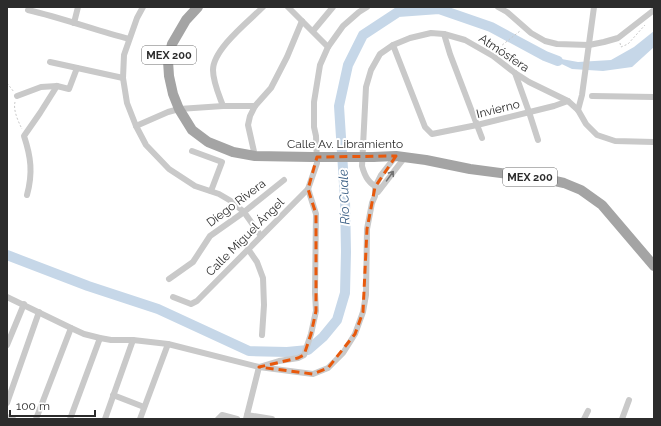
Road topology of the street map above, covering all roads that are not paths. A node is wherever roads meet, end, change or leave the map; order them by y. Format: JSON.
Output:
{"nodes":[{"id":1,"x":78,"y":7,"type":"edge"},
{"id":2,"x":143,"y":7,"type":"edge"},
{"id":3,"x":198,"y":7,"type":"edge"},
{"id":4,"x":263,"y":7,"type":"edge"},
{"id":5,"x":288,"y":7,"type":"edge"},
{"id":6,"x":333,"y":7,"type":"edge"},
{"id":7,"x":367,"y":7,"type":"edge"},
{"id":8,"x":498,"y":7,"type":"edge"},
{"id":9,"x":594,"y":7,"type":"edge"},
{"id":10,"x":28,"y":10,"type":"dead end"},
{"id":11,"x":654,"y":10,"type":"edge"},
{"id":12,"x":302,"y":21,"type":"junction"},
{"id":13,"x":74,"y":23,"type":"junction"},
{"id":14,"x":313,"y":32,"type":"junction"},
{"id":15,"x":444,"y":34,"type":"junction"},
{"id":16,"x":129,"y":39,"type":"junction"},
{"id":17,"x":393,"y":45,"type":"junction"},
{"id":18,"x":589,"y":45,"type":"junction"},
{"id":19,"x":328,"y":47,"type":"junction"},
{"id":20,"x":50,"y":62,"type":"dead end"},
{"id":21,"x":77,"y":68,"type":"junction"},
{"id":22,"x":515,"y":73,"type":"junction"},
{"id":23,"x":123,"y":78,"type":"junction"},
{"id":24,"x":56,"y":86,"type":"junction"},
{"id":25,"x":17,"y":96,"type":"road end"},
{"id":26,"x":592,"y":96,"type":"dead end"},
{"id":27,"x":654,"y":97,"type":"edge"},
{"id":28,"x":568,"y":101,"type":"junction"},
{"id":29,"x":223,"y":106,"type":"junction"},
{"id":30,"x":255,"y":106,"type":"junction"},
{"id":31,"x":179,"y":109,"type":"junction"},
{"id":32,"x":578,"y":110,"type":"junction"},
{"id":33,"x":529,"y":112,"type":"junction"},
{"id":34,"x":477,"y":125,"type":"junction"},
{"id":35,"x":136,"y":126,"type":"junction"},
{"id":36,"x":482,"y":138,"type":"dead end"},
{"id":37,"x":538,"y":140,"type":"dead end"},
{"id":38,"x":654,"y":142,"type":"edge"},
{"id":39,"x":192,"y":151,"type":"dead end"},
{"id":40,"x":255,"y":156,"type":"junction"},
{"id":41,"x":401,"y":156,"type":"junction"},
{"id":42,"x":314,"y":160,"type":"junction"},
{"id":43,"x":284,"y":180,"type":"dead end"},
{"id":44,"x":378,"y":188,"type":"junction"},
{"id":45,"x":308,"y":189,"type":"junction"},
{"id":46,"x":211,"y":191,"type":"junction"},
{"id":47,"x":27,"y":195,"type":"dead end"},
{"id":48,"x":244,"y":212,"type":"junction"},
{"id":49,"x":261,"y":236,"type":"junction"},
{"id":50,"x":248,"y":249,"type":"junction"},
{"id":51,"x":654,"y":266,"type":"edge"},
{"id":52,"x":169,"y":279,"type":"dead end"},
{"id":53,"x":7,"y":297,"type":"edge"},
{"id":54,"x":173,"y":297,"type":"dead end"},
{"id":55,"x":24,"y":304,"type":"junction"},
{"id":56,"x":39,"y":312,"type":"junction"},
{"id":57,"x":71,"y":328,"type":"junction"},
{"id":58,"x":262,"y":335,"type":"dead end"},
{"id":59,"x":100,"y":338,"type":"junction"},
{"id":60,"x":133,"y":340,"type":"junction"},
{"id":61,"x":168,"y":344,"type":"junction"},
{"id":62,"x":7,"y":345,"type":"edge"},
{"id":63,"x":259,"y":367,"type":"junction"},
{"id":64,"x":113,"y":395,"type":"junction"},
{"id":65,"x":629,"y":400,"type":"dead end"},
{"id":66,"x":7,"y":403,"type":"edge"},
{"id":67,"x":144,"y":407,"type":"junction"},
{"id":68,"x":588,"y":411,"type":"dead end"},
{"id":69,"x":7,"y":417,"type":"edge"},
{"id":70,"x":220,"y":417,"type":"edge"},
{"id":71,"x":247,"y":417,"type":"edge"},
{"id":72,"x":13,"y":419,"type":"edge"},
{"id":73,"x":36,"y":419,"type":"edge"},
{"id":74,"x":70,"y":419,"type":"edge"},
{"id":75,"x":105,"y":419,"type":"edge"},
{"id":76,"x":140,"y":419,"type":"edge"},
{"id":77,"x":237,"y":419,"type":"edge"},
{"id":78,"x":272,"y":419,"type":"edge"},
{"id":79,"x":584,"y":419,"type":"edge"},
{"id":80,"x":622,"y":419,"type":"edge"}],
"edges":[{"from":1,"to":13,"type":"street"},
{"from":2,"to":16,"type":"street"},
{"from":3,"to":31,"type":"main road","name":"Calle Av. Libramiento","number":"MEX 200"},
{"from":4,"to":29,"type":"street"},
{"from":5,"to":12,"type":"street"},
{"from":6,"to":14,"type":"street"},
{"from":7,"to":19,"type":"street"},
{"from":8,"to":18,"type":"street"},
{"from":9,"to":18,"type":"street"},
{"from":10,"to":13,"type":"street"},
{"from":11,"to":18,"type":"street"},
{"from":12,"to":14,"type":"street"},
{"from":12,"to":30,"type":"street"},
{"from":13,"to":16,"type":"street"},
{"from":14,"to":19,"type":"street"},
{"from":15,"to":17,"type":"street","name":"Atmósfera"},
{"from":15,"to":22,"type":"street","name":"Atmósfera"},
{"from":15,"to":34,"type":"street"},
{"from":16,"to":23,"type":"street"},
{"from":17,"to":34,"type":"street","name":"Invierno"},
{"from":17,"to":44,"type":"street","name":"Atmósfera"},
{"from":18,"to":32,"type":"street"},
{"from":19,"to":42,"type":"street"},
{"from":20,"to":21,"type":"street"},
{"from":21,"to":23,"type":"street"},
{"from":21,"to":24,"type":"street"},
{"from":22,"to":28,"type":"street","name":"Atmósfera"},
{"from":22,"to":33,"type":"street"},
{"from":23,"to":35,"type":"street"},
{"from":24,"to":25,"type":"street"},
{"from":24,"to":47,"type":"street"},
{"from":26,"to":27,"type":"street"},
{"from":28,"to":32,"type":"street","name":"Atmósfera"},
{"from":28,"to":33,"type":"street","name":"Invierno"},
{"from":29,"to":30,"type":"street"},
{"from":29,"to":31,"type":"street"},
{"from":30,"to":40,"type":"street"},
{"from":31,"to":35,"type":"street"},
{"from":31,"to":40,"type":"main road","name":"Calle Av. Libramiento","number":"MEX 200"},
{"from":32,"to":38,"type":"street","name":"Atmósfera"},
{"from":33,"to":34,"type":"street","name":"Invierno"},
{"from":33,"to":37,"type":"street"},
{"from":34,"to":36,"type":"street"},
{"from":35,"to":46,"type":"street"},
{"from":39,"to":46,"type":"street"},
{"from":40,"to":42,"type":"main road","name":"Calle Av. Libramiento","number":"MEX 200"},
{"from":41,"to":42,"type":"main road","name":"Calle Av. Libramiento","number":"MEX 200","bridge":true},
{"from":41,"to":44,"type":"street"},
{"from":41,"to":51,"type":"main road","name":"Calle Av. Libramiento","number":"MEX 200"},
{"from":42,"to":45,"type":"street","name":"Calle Miguel Ángel"},
{"from":43,"to":48,"type":"street","name":"Diego Rivera"},
{"from":44,"to":63,"type":"street"},
{"from":45,"to":49,"type":"street","name":"Calle Miguel Ángel"},
{"from":45,"to":63,"type":"street"},
{"from":46,"to":48,"type":"street"},
{"from":48,"to":49,"type":"street"},
{"from":48,"to":52,"type":"street","name":"Diego Rivera"},
{"from":49,"to":50,"type":"street","name":"Calle Miguel Ángel"},
{"from":50,"to":54,"type":"street","name":"Calle Miguel Ángel"},
{"from":50,"to":58,"type":"street"},
{"from":53,"to":55,"type":"street"},
{"from":55,"to":56,"type":"street"},
{"from":55,"to":62,"type":"street"},
{"from":56,"to":57,"type":"street"},
{"from":56,"to":66,"type":"street"},
{"from":57,"to":59,"type":"street"},
{"from":57,"to":73,"type":"street"},
{"from":59,"to":60,"type":"street"},
{"from":59,"to":74,"type":"street"},
{"from":60,"to":61,"type":"street"},
{"from":60,"to":64,"type":"street"},
{"from":61,"to":63,"type":"street"},
{"from":61,"to":67,"type":"street"},
{"from":63,"to":71,"type":"street"},
{"from":64,"to":67,"type":"street"},
{"from":64,"to":75,"type":"street"},
{"from":65,"to":80,"type":"street"},
{"from":67,"to":76,"type":"street"},
{"from":68,"to":79,"type":"street"},
{"from":69,"to":72,"type":"street"},
{"from":70,"to":77,"type":"street"},
{"from":71,"to":78,"type":"street"}]}
